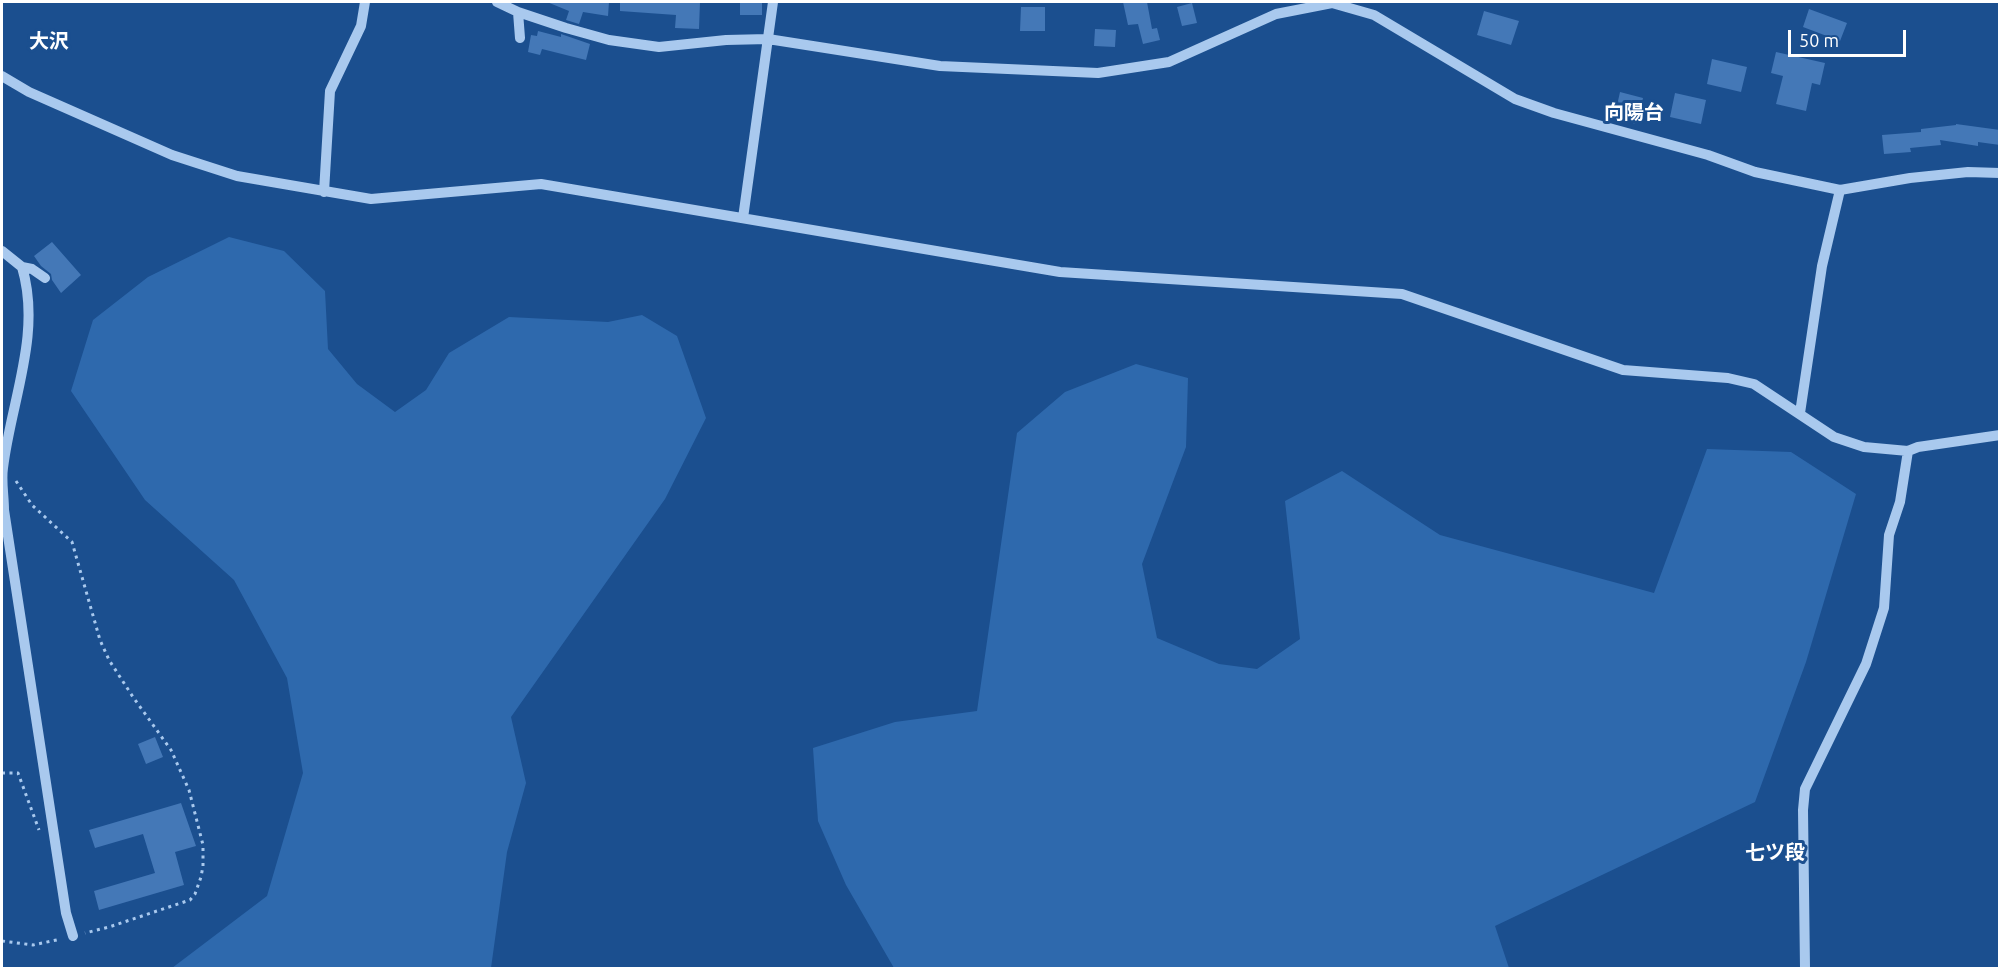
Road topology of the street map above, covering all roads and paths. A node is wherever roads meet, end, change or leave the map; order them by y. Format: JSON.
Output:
{"nodes":[{"id":1,"x":365,"y":2,"type":"edge"},
{"id":2,"x":497,"y":2,"type":"edge"},
{"id":3,"x":773,"y":2,"type":"edge"},
{"id":4,"x":518,"y":12,"type":"junction"},
{"id":5,"x":520,"y":38,"type":"dead end"},
{"id":6,"x":768,"y":39,"type":"junction"},
{"id":7,"x":2,"y":76,"type":"edge"},
{"id":8,"x":2000,"y":173,"type":"edge"},
{"id":9,"x":1840,"y":190,"type":"junction"},
{"id":10,"x":324,"y":192,"type":"junction"},
{"id":11,"x":743,"y":218,"type":"junction"},
{"id":12,"x":2,"y":251,"type":"edge"},
{"id":13,"x":22,"y":267,"type":"junction"},
{"id":14,"x":45,"y":278,"type":"dead end"},
{"id":15,"x":1800,"y":413,"type":"junction"},
{"id":16,"x":2000,"y":435,"type":"edge"},
{"id":17,"x":1908,"y":451,"type":"junction"},
{"id":18,"x":3,"y":462,"type":"junction"},
{"id":19,"x":2,"y":773,"type":"edge"},
{"id":20,"x":42,"y":838,"type":"dead end"},
{"id":21,"x":73,"y":936,"type":"junction"},
{"id":22,"x":2,"y":941,"type":"edge"},
{"id":23,"x":1805,"y":969,"type":"edge"}],
"edges":[{"from":1,"to":10,"type":"street"},
{"from":2,"to":4,"type":"street"},
{"from":3,"to":6,"type":"street"},
{"from":4,"to":5,"type":"street"},
{"from":4,"to":6,"type":"street"},
{"from":6,"to":9,"type":"street"},
{"from":6,"to":11,"type":"street"},
{"from":7,"to":10,"type":"street"},
{"from":8,"to":9,"type":"street"},
{"from":9,"to":15,"type":"street"},
{"from":10,"to":11,"type":"street"},
{"from":11,"to":15,"type":"street"},
{"from":12,"to":13,"type":"street"},
{"from":13,"to":14,"type":"street"},
{"from":13,"to":18,"type":"street"},
{"from":15,"to":17,"type":"street"},
{"from":16,"to":17,"type":"street"},
{"from":17,"to":23,"type":"street"},
{"from":18,"to":21,"type":"street"},
{"from":18,"to":21,"type":"path"},
{"from":19,"to":20,"type":"path"},
{"from":21,"to":22,"type":"path"}]}
